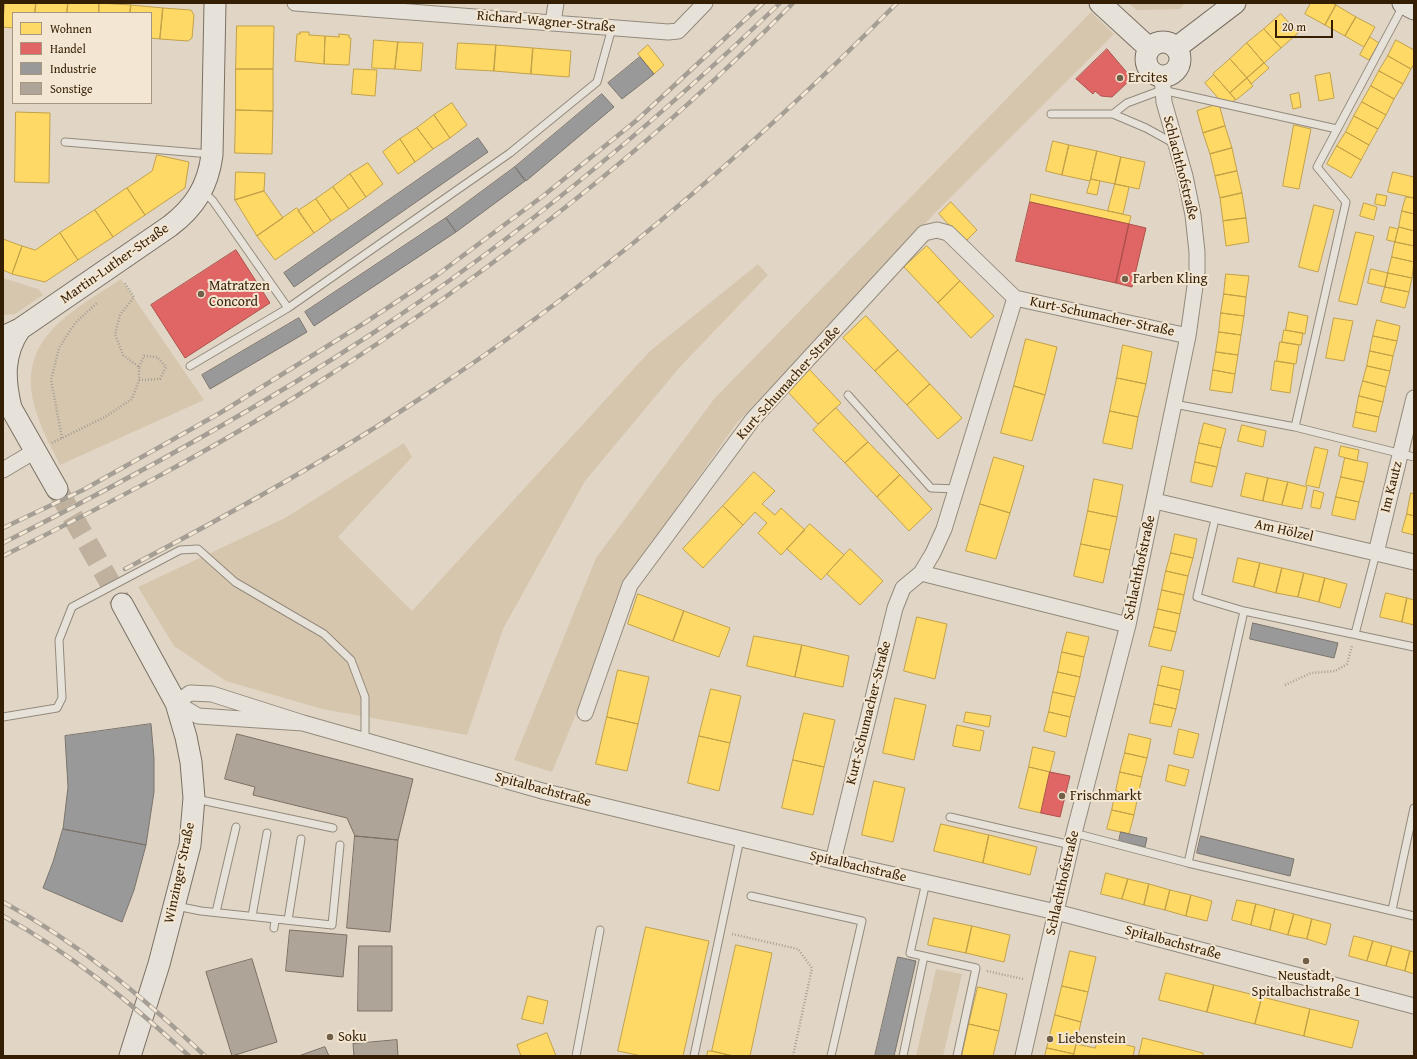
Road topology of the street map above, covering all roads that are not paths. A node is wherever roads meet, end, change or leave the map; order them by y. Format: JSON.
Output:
{"nodes":[{"id":1,"x":215,"y":3,"type":"edge"},
{"id":2,"x":295,"y":3,"type":"edge"},
{"id":3,"x":556,"y":3,"type":"edge"},
{"id":4,"x":705,"y":3,"type":"edge"},
{"id":5,"x":1100,"y":3,"type":"edge"},
{"id":6,"x":1235,"y":3,"type":"edge"},
{"id":7,"x":1407,"y":5,"type":"edge"},
{"id":8,"x":553,"y":23,"type":"junction"},
{"id":9,"x":612,"y":28,"type":"junction"},
{"id":10,"x":1149,"y":48,"type":"junction"},
{"id":11,"x":1176,"y":48,"type":"junction"},
{"id":12,"x":1162,"y":83,"type":"junction"},
{"id":13,"x":1051,"y":114,"type":"dead end"},
{"id":14,"x":1113,"y":114,"type":"junction"},
{"id":15,"x":1337,"y":129,"type":"junction"},
{"id":16,"x":65,"y":142,"type":"dead end"},
{"id":17,"x":1177,"y":145,"type":"junction"},
{"id":18,"x":212,"y":154,"type":"junction"},
{"id":19,"x":203,"y":190,"type":"junction"},
{"id":20,"x":1015,"y":298,"type":"junction"},
{"id":21,"x":288,"y":308,"type":"junction"},
{"id":22,"x":12,"y":333,"type":"edge"},
{"id":23,"x":1188,"y":336,"type":"junction"},
{"id":24,"x":190,"y":366,"type":"dead end"},
{"id":25,"x":848,"y":395,"type":"dead end"},
{"id":26,"x":1414,"y":398,"type":"edge"},
{"id":27,"x":7,"y":401,"type":"edge"},
{"id":28,"x":1174,"y":404,"type":"junction"},
{"id":29,"x":1295,"y":427,"type":"junction"},
{"id":30,"x":35,"y":451,"type":"junction"},
{"id":31,"x":1407,"y":455,"type":"edge"},
{"id":32,"x":3,"y":470,"type":"edge"},
{"id":33,"x":57,"y":489,"type":"tunnel mouth"},
{"id":34,"x":957,"y":489,"type":"junction"},
{"id":35,"x":1155,"y":501,"type":"junction"},
{"id":36,"x":1216,"y":515,"type":"junction"},
{"id":37,"x":1376,"y":553,"type":"junction"},
{"id":38,"x":1414,"y":562,"type":"edge"},
{"id":39,"x":921,"y":573,"type":"junction"},
{"id":40,"x":122,"y":604,"type":"tunnel mouth"},
{"id":41,"x":1244,"y":611,"type":"junction"},
{"id":42,"x":1128,"y":625,"type":"junction"},
{"id":43,"x":1356,"y":634,"type":"junction"},
{"id":44,"x":1414,"y":646,"type":"edge"},
{"id":45,"x":176,"y":703,"type":"junction"},
{"id":46,"x":585,"y":713,"type":"dead end"},
{"id":47,"x":3,"y":717,"type":"edge"},
{"id":48,"x":303,"y":724,"type":"junction"},
{"id":49,"x":365,"y":741,"type":"junction"},
{"id":50,"x":194,"y":798,"type":"junction"},
{"id":51,"x":1414,"y":808,"type":"edge"},
{"id":52,"x":950,"y":818,"type":"dead end"},
{"id":53,"x":236,"y":827,"type":"dead end"},
{"id":54,"x":333,"y":828,"type":"dead end"},
{"id":55,"x":267,"y":833,"type":"dead end"},
{"id":56,"x":300,"y":839,"type":"dead end"},
{"id":57,"x":740,"y":839,"type":"junction"},
{"id":58,"x":1073,"y":839,"type":"junction"},
{"id":59,"x":340,"y":845,"type":"dead end"},
{"id":60,"x":833,"y":861,"type":"junction"},
{"id":61,"x":1188,"y":863,"type":"junction"},
{"id":62,"x":926,"y":882,"type":"junction"},
{"id":63,"x":751,"y":896,"type":"dead end"},
{"id":64,"x":174,"y":906,"type":"junction"},
{"id":65,"x":1392,"y":910,"type":"junction"},
{"id":66,"x":216,"y":912,"type":"junction"},
{"id":67,"x":1056,"y":912,"type":"junction"},
{"id":68,"x":252,"y":916,"type":"junction"},
{"id":69,"x":1414,"y":916,"type":"edge"},
{"id":70,"x":275,"y":919,"type":"junction"},
{"id":71,"x":288,"y":920,"type":"junction"},
{"id":72,"x":274,"y":928,"type":"dead end"},
{"id":73,"x":600,"y":930,"type":"dead end"},
{"id":74,"x":924,"y":956,"type":"junction"},
{"id":75,"x":1414,"y":1006,"type":"edge"},
{"id":76,"x":130,"y":1056,"type":"edge"},
{"id":77,"x":576,"y":1056,"type":"edge"},
{"id":78,"x":694,"y":1056,"type":"edge"},
{"id":79,"x":831,"y":1056,"type":"edge"},
{"id":80,"x":902,"y":1056,"type":"edge"},
{"id":81,"x":956,"y":1056,"type":"edge"},
{"id":82,"x":1023,"y":1056,"type":"edge"}],
"edges":[{"from":1,"to":18,"type":"street","name":"Martin-Luther-Straße"},
{"from":2,"to":8,"type":"street","name":"Richard-Wagner-Straße"},
{"from":3,"to":8,"type":"street"},
{"from":4,"to":9,"type":"street","name":"Richard-Wagner-Straße"},
{"from":5,"to":10,"type":"street"},
{"from":6,"to":11,"type":"street"},
{"from":7,"to":15,"type":"lane"},
{"from":8,"to":9,"type":"street","name":"Richard-Wagner-Straße"},
{"from":9,"to":21,"type":"lane"},
{"from":10,"to":11,"type":"street"},
{"from":10,"to":12,"type":"street"},
{"from":11,"to":12,"type":"street"},
{"from":12,"to":14,"type":"lane"},
{"from":12,"to":15,"type":"lane"},
{"from":12,"to":17,"type":"street","name":"Schlachthofstraße"},
{"from":13,"to":14,"type":"lane"},
{"from":14,"to":17,"type":"lane"},
{"from":15,"to":29,"type":"lane"},
{"from":16,"to":18,"type":"lane"},
{"from":17,"to":23,"type":"street","name":"Schlachthofstraße"},
{"from":18,"to":19,"type":"street","name":"Martin-Luther-Straße"},
{"from":19,"to":21,"type":"lane"},
{"from":19,"to":22,"type":"street","name":"Martin-Luther-Straße"},
{"from":20,"to":23,"type":"street","name":"Kurt-Schumacher-Straße"},
{"from":20,"to":34,"type":"street","name":"Kurt-Schumacher-Straße"},
{"from":20,"to":46,"type":"street","name":"Kurt-Schumacher-Straße"},
{"from":21,"to":24,"type":"lane"},
{"from":22,"to":27,"type":"street","name":"Martin-Luther-Straße"},
{"from":23,"to":28,"type":"street","name":"Schlachthofstraße"},
{"from":25,"to":34,"type":"lane"},
{"from":26,"to":31,"type":"street","name":"Im Kautz"},
{"from":27,"to":30,"type":"street"},
{"from":28,"to":29,"type":"lane"},
{"from":28,"to":35,"type":"street","name":"Schlachthofstraße"},
{"from":29,"to":31,"type":"lane"},
{"from":30,"to":32,"type":"street"},
{"from":30,"to":33,"type":"street"},
{"from":31,"to":37,"type":"street","name":"Im Kautz"},
{"from":34,"to":39,"type":"street","name":"Kurt-Schumacher-Straße"},
{"from":35,"to":36,"type":"street","name":"Am Hölzel"},
{"from":35,"to":42,"type":"street","name":"Schlachthofstraße"},
{"from":36,"to":37,"type":"street","name":"Am Hölzel"},
{"from":36,"to":41,"type":"lane"},
{"from":37,"to":38,"type":"street","name":"Am Hölzel"},
{"from":37,"to":43,"type":"lane"},
{"from":39,"to":42,"type":"street"},
{"from":39,"to":60,"type":"street","name":"Kurt-Schumacher-Straße"},
{"from":40,"to":45,"type":"street","name":"Winzinger Straße"},
{"from":41,"to":43,"type":"lane"},
{"from":41,"to":61,"type":"lane"},
{"from":42,"to":58,"type":"street","name":"Schlachthofstraße"},
{"from":43,"to":44,"type":"lane"},
{"from":45,"to":48,"type":"street","name":"Spitalbachstraße"},
{"from":45,"to":48,"type":"street","name":"Spitalbachstraße"},
{"from":45,"to":50,"type":"street","name":"Winzinger Straße"},
{"from":47,"to":49,"type":"lane"},
{"from":48,"to":49,"type":"street","name":"Spitalbachstraße"},
{"from":49,"to":57,"type":"street","name":"Spitalbachstraße"},
{"from":50,"to":54,"type":"lane"},
{"from":50,"to":64,"type":"street","name":"Winzinger Straße"},
{"from":51,"to":65,"type":"lane"},
{"from":52,"to":58,"type":"lane"},
{"from":53,"to":66,"type":"lane"},
{"from":55,"to":68,"type":"lane"},
{"from":56,"to":71,"type":"lane"},
{"from":57,"to":60,"type":"street","name":"Spitalbachstraße"},
{"from":57,"to":78,"type":"lane"},
{"from":58,"to":61,"type":"lane"},
{"from":58,"to":67,"type":"street","name":"Schlachthofstraße"},
{"from":59,"to":71,"type":"lane"},
{"from":60,"to":62,"type":"street","name":"Spitalbachstraße"},
{"from":61,"to":65,"type":"lane"},
{"from":62,"to":67,"type":"street","name":"Spitalbachstraße"},
{"from":62,"to":74,"type":"lane"},
{"from":63,"to":79,"type":"lane"},
{"from":64,"to":66,"type":"lane"},
{"from":64,"to":76,"type":"street","name":"Winzinger Straße"},
{"from":65,"to":69,"type":"lane"},
{"from":66,"to":68,"type":"lane"},
{"from":67,"to":75,"type":"street","name":"Spitalbachstraße"},
{"from":67,"to":82,"type":"street","name":"Schlachthofstraße"},
{"from":68,"to":70,"type":"lane"},
{"from":70,"to":71,"type":"lane"},
{"from":70,"to":72,"type":"lane"},
{"from":73,"to":77,"type":"lane"},
{"from":74,"to":80,"type":"lane"},
{"from":74,"to":81,"type":"lane"}]}
